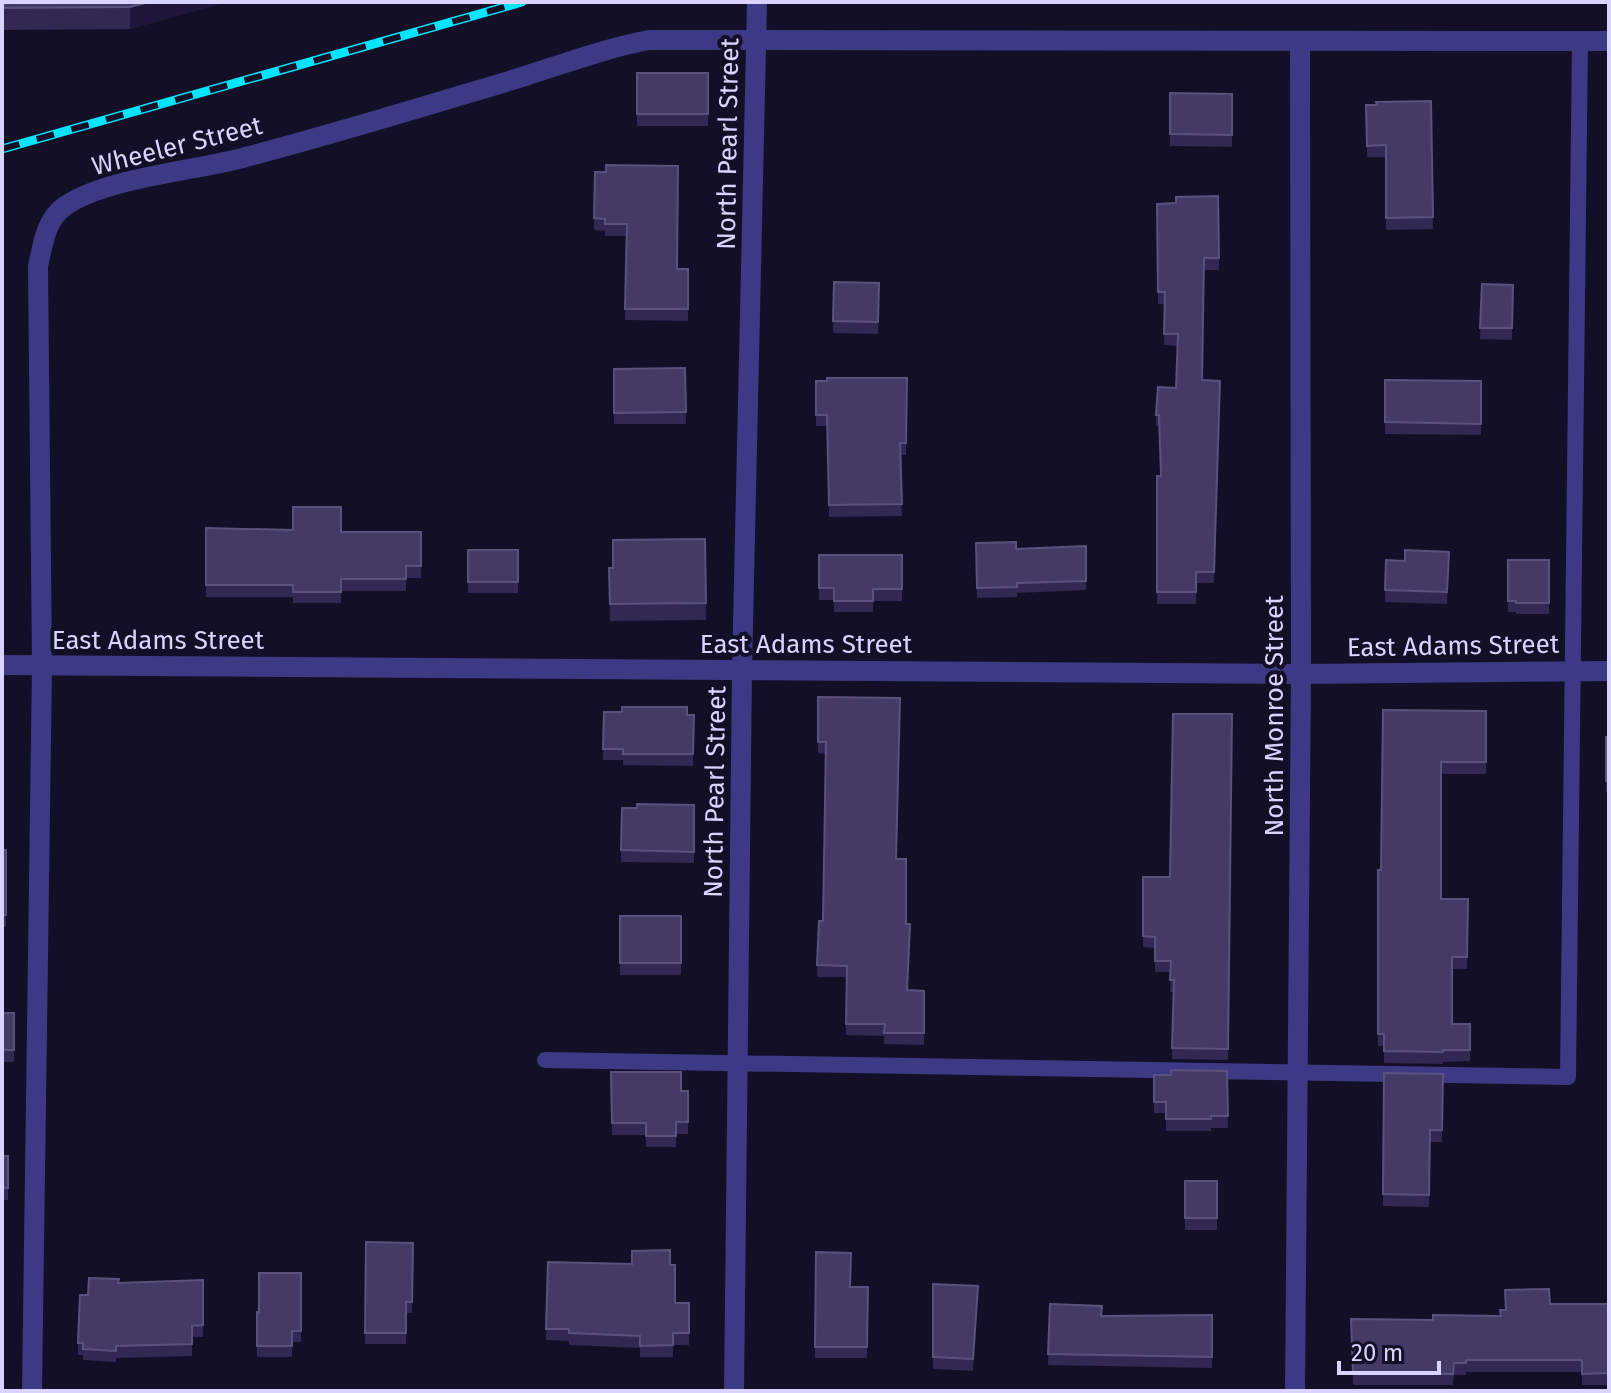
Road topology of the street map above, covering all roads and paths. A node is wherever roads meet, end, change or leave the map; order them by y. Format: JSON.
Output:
{"nodes":[{"id":1,"x":757,"y":2,"type":"edge"},
{"id":2,"x":756,"y":41,"type":"junction"},
{"id":3,"x":1300,"y":41,"type":"junction"},
{"id":4,"x":1580,"y":41,"type":"junction"},
{"id":5,"x":1609,"y":41,"type":"edge"},
{"id":6,"x":2,"y":665,"type":"edge"},
{"id":7,"x":42,"y":665,"type":"junction"},
{"id":8,"x":742,"y":669,"type":"junction"},
{"id":9,"x":1573,"y":671,"type":"junction"},
{"id":10,"x":1609,"y":671,"type":"edge"},
{"id":11,"x":1301,"y":674,"type":"junction"},
{"id":12,"x":545,"y":1060,"type":"dead end"},
{"id":13,"x":738,"y":1062,"type":"junction"},
{"id":14,"x":1298,"y":1072,"type":"junction"},
{"id":15,"x":32,"y":1391,"type":"edge"},
{"id":16,"x":734,"y":1391,"type":"edge"},
{"id":17,"x":1295,"y":1391,"type":"edge"}],
"edges":[{"from":1,"to":2,"type":"street","name":"North Pearl Street"},
{"from":2,"to":3,"type":"street","name":"Wheeler Street"},
{"from":2,"to":7,"type":"street","name":"Wheeler Street"},
{"from":2,"to":8,"type":"street","name":"North Pearl Street"},
{"from":3,"to":4,"type":"street","name":"Wheeler Street"},
{"from":3,"to":11,"type":"street","name":"North Monroe Street"},
{"from":4,"to":5,"type":"street","name":"Wheeler Street"},
{"from":4,"to":9,"type":"lane"},
{"from":6,"to":7,"type":"street","name":"East Adams Street"},
{"from":7,"to":8,"type":"street","name":"East Adams Street"},
{"from":7,"to":15,"type":"street","name":"Wheeler Street"},
{"from":8,"to":11,"type":"street","name":"East Adams Street"},
{"from":8,"to":13,"type":"street","name":"North Pearl Street"},
{"from":9,"to":10,"type":"street","name":"East Adams Street"},
{"from":9,"to":11,"type":"street","name":"East Adams Street"},
{"from":9,"to":14,"type":"lane"},
{"from":11,"to":14,"type":"street","name":"North Monroe Street"},
{"from":12,"to":13,"type":"lane"},
{"from":13,"to":14,"type":"lane"},
{"from":13,"to":16,"type":"street","name":"North Pearl Street"},
{"from":14,"to":17,"type":"street","name":"North Monroe Street"}]}
